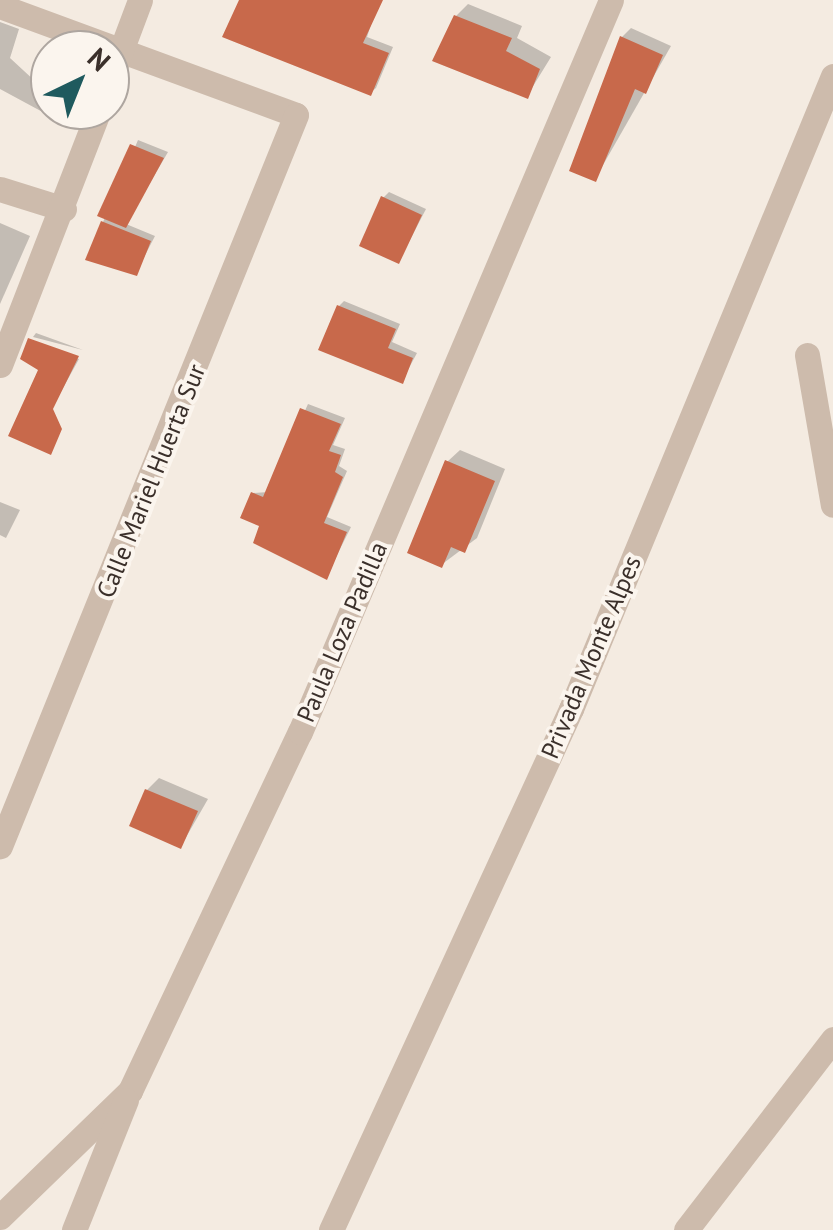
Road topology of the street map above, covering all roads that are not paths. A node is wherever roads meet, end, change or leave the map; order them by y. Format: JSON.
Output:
{"nodes":[{"id":1,"x":140,"y":0,"type":"edge"},
{"id":2,"x":611,"y":0,"type":"edge"},
{"id":3,"x":0,"y":6,"type":"edge"},
{"id":4,"x":73,"y":30,"type":"edge"},
{"id":5,"x":128,"y":30,"type":"edge"},
{"id":6,"x":130,"y":49,"type":"edge"},
{"id":7,"x":833,"y":76,"type":"edge"},
{"id":8,"x":92,"y":130,"type":"edge"},
{"id":9,"x":0,"y":189,"type":"edge"},
{"id":10,"x":64,"y":209,"type":"junction"},
{"id":11,"x":806,"y":354,"type":"dead end"},
{"id":12,"x":0,"y":365,"type":"edge"},
{"id":13,"x":833,"y":505,"type":"edge"},
{"id":14,"x":0,"y":846,"type":"edge"},
{"id":15,"x":833,"y":1040,"type":"edge"},
{"id":16,"x":130,"y":1091,"type":"junction"},
{"id":17,"x":0,"y":1217,"type":"edge"},
{"id":18,"x":74,"y":1230,"type":"edge"},
{"id":19,"x":331,"y":1230,"type":"edge"},
{"id":20,"x":686,"y":1230,"type":"edge"}],
"edges":[{"from":1,"to":5,"type":"street"},
{"from":2,"to":16,"type":"street","name":"Paula Loza Padilla"},
{"from":3,"to":4,"type":"street"},
{"from":6,"to":14,"type":"street","name":"Calle Mariel Huerta Sur"},
{"from":7,"to":19,"type":"street","name":"Privada Monte Alpes"},
{"from":8,"to":10,"type":"street"},
{"from":9,"to":10,"type":"street"},
{"from":10,"to":12,"type":"street"},
{"from":11,"to":13,"type":"street"},
{"from":15,"to":20,"type":"street"},
{"from":16,"to":17,"type":"street","name":"Paula Loza Padilla"},
{"from":16,"to":18,"type":"street"}]}
